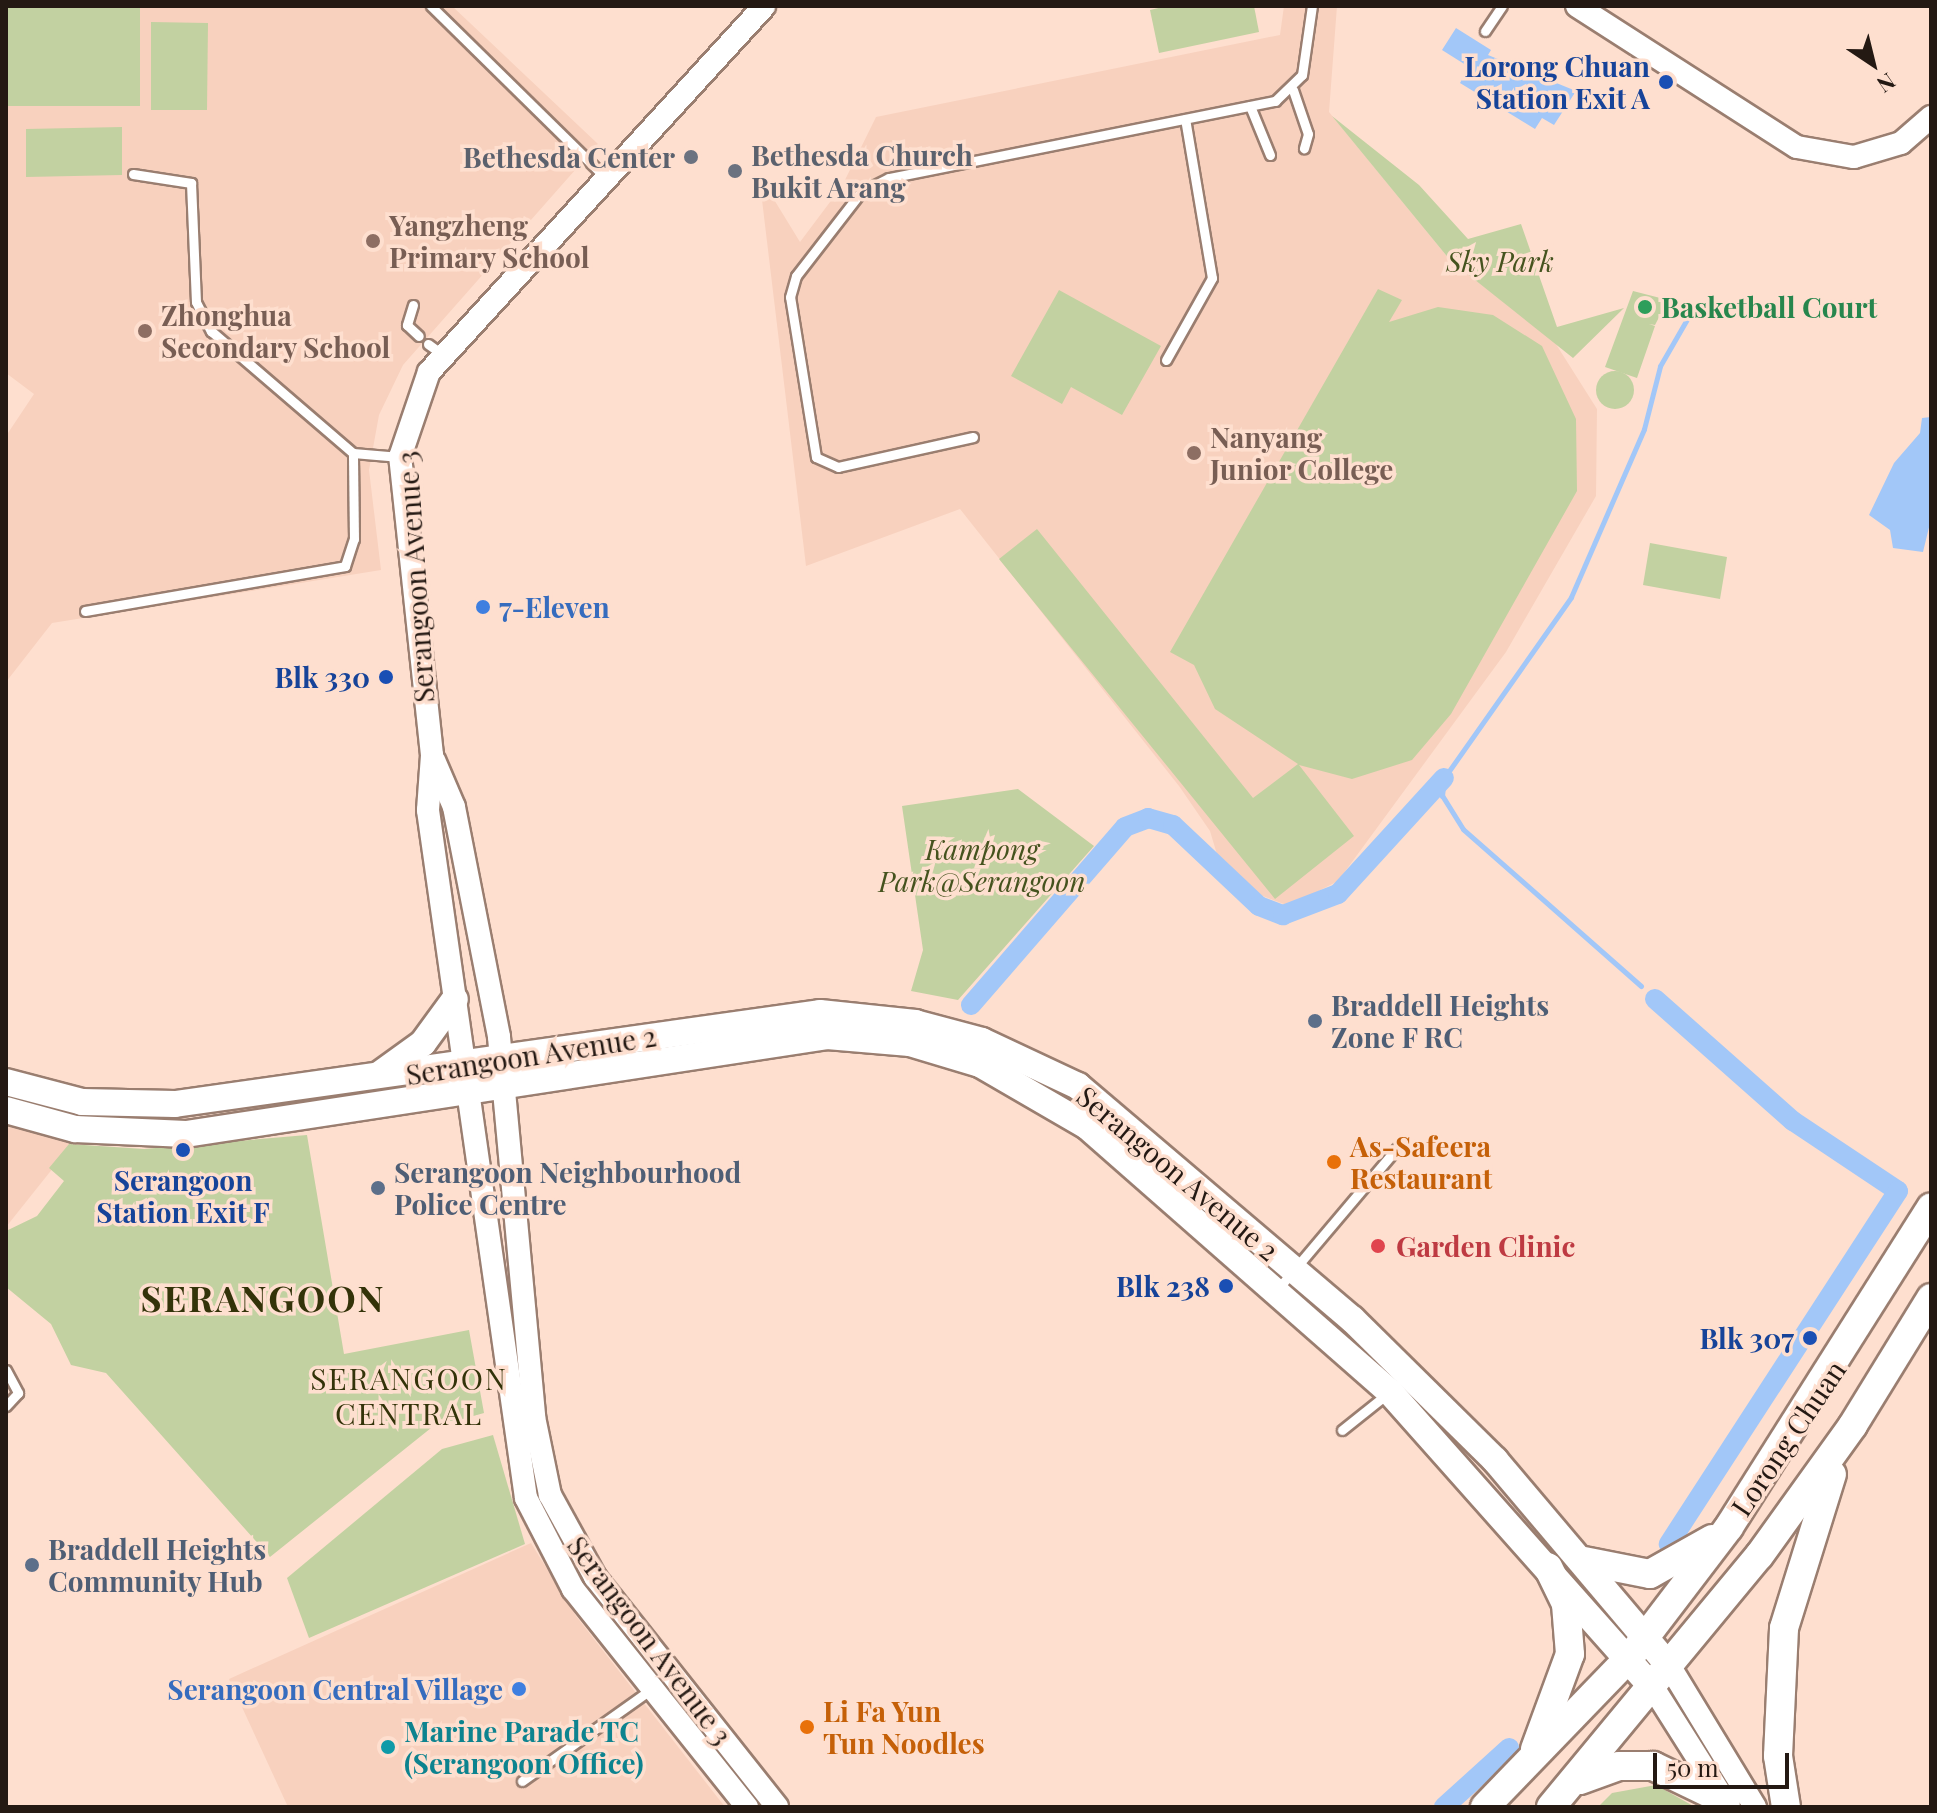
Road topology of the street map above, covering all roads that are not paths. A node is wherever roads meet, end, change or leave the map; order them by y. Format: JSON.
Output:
{"nodes":[{"id":1,"x":431,"y":6,"type":"edge"},
{"id":2,"x":764,"y":6,"type":"edge"},
{"id":3,"x":1312,"y":6,"type":"edge"},
{"id":4,"x":1502,"y":6,"type":"edge"},
{"id":5,"x":1577,"y":6,"type":"edge"},
{"id":6,"x":1485,"y":31,"type":"dead end"},
{"id":7,"x":1293,"y":90,"type":"junction"},
{"id":8,"x":1250,"y":106,"type":"junction"},
{"id":9,"x":1931,"y":117,"type":"edge"},
{"id":10,"x":1185,"y":119,"type":"junction"},
{"id":11,"x":1304,"y":148,"type":"dead end"},
{"id":12,"x":1270,"y":155,"type":"dead end"},
{"id":13,"x":133,"y":174,"type":"dead end"},
{"id":14,"x":605,"y":177,"type":"junction"},
{"id":15,"x":413,"y":305,"type":"dead end"},
{"id":16,"x":419,"y":336,"type":"dead end"},
{"id":17,"x":1166,"y":360,"type":"dead end"},
{"id":18,"x":973,"y":437,"type":"dead end"},
{"id":19,"x":353,"y":453,"type":"junction"},
{"id":20,"x":400,"y":457,"type":"junction"},
{"id":21,"x":85,"y":611,"type":"dead end"},
{"id":22,"x":432,"y":755,"type":"junction"},
{"id":23,"x":455,"y":999,"type":"junction"},
{"id":24,"x":504,"y":1072,"type":"junction"},
{"id":25,"x":471,"y":1077,"type":"junction"},
{"id":26,"x":374,"y":1079,"type":"junction"},
{"id":27,"x":7,"y":1085,"type":"edge"},
{"id":28,"x":316,"y":1085,"type":"junction"},
{"id":29,"x":6,"y":1110,"type":"edge"},
{"id":30,"x":320,"y":1112,"type":"junction"},
{"id":31,"x":1396,"y":1149,"type":"dead end"},
{"id":32,"x":1931,"y":1207,"type":"edge"},
{"id":33,"x":1285,"y":1280,"type":"junction"},
{"id":34,"x":1931,"y":1298,"type":"edge"},
{"id":35,"x":6,"y":1370,"type":"edge"},
{"id":36,"x":1411,"y":1374,"type":"junction"},
{"id":37,"x":1390,"y":1392,"type":"junction"},
{"id":38,"x":6,"y":1406,"type":"edge"},
{"id":39,"x":1853,"y":1425,"type":"junction"},
{"id":40,"x":1342,"y":1430,"type":"dead end"},
{"id":41,"x":1729,"y":1527,"type":"junction"},
{"id":42,"x":1584,"y":1561,"type":"junction"},
{"id":43,"x":1548,"y":1567,"type":"junction"},
{"id":44,"x":1638,"y":1647,"type":"junction"},
{"id":45,"x":1662,"y":1678,"type":"junction"},
{"id":46,"x":653,"y":1688,"type":"junction"},
{"id":47,"x":1524,"y":1771,"type":"junction"},
{"id":48,"x":522,"y":1781,"type":"dead end"},
{"id":49,"x":1580,"y":1781,"type":"junction"},
{"id":50,"x":1727,"y":1804,"type":"edge"},
{"id":51,"x":747,"y":1807,"type":"edge"},
{"id":52,"x":777,"y":1807,"type":"edge"},
{"id":53,"x":1485,"y":1807,"type":"edge"},
{"id":54,"x":1551,"y":1807,"type":"edge"},
{"id":55,"x":1755,"y":1807,"type":"edge"},
{"id":56,"x":1786,"y":1807,"type":"edge"}],
"edges":[{"from":1,"to":14,"type":"lane"},
{"from":2,"to":14,"type":"street","name":"Serangoon Avenue 3"},
{"from":3,"to":7,"type":"lane"},
{"from":4,"to":6,"type":"lane"},
{"from":5,"to":9,"type":"street"},
{"from":7,"to":8,"type":"lane"},
{"from":7,"to":11,"type":"lane"},
{"from":8,"to":10,"type":"lane"},
{"from":8,"to":12,"type":"lane"},
{"from":10,"to":17,"type":"lane"},
{"from":10,"to":18,"type":"lane"},
{"from":13,"to":19,"type":"lane"},
{"from":14,"to":20,"type":"street","name":"Serangoon Avenue 3"},
{"from":15,"to":16,"type":"lane"},
{"from":19,"to":20,"type":"lane"},
{"from":19,"to":21,"type":"lane"},
{"from":20,"to":22,"type":"street","name":"Serangoon Avenue 3"},
{"from":22,"to":23,"type":"street","name":"Serangoon Avenue 3"},
{"from":22,"to":24,"type":"street","name":"Serangoon Avenue 3"},
{"from":23,"to":25,"type":"street","name":"Serangoon Avenue 3"},
{"from":23,"to":26,"type":"main road"},
{"from":24,"to":25,"type":"main road","name":"Serangoon Avenue 2"},
{"from":24,"to":33,"type":"main road","name":"Serangoon Avenue 2"},
{"from":24,"to":52,"type":"street","name":"Serangoon Avenue 3"},
{"from":25,"to":26,"type":"main road","name":"Serangoon Avenue 2"},
{"from":25,"to":30,"type":"main road","name":"Serangoon Avenue 2"},
{"from":25,"to":46,"type":"street","name":"Serangoon Avenue 3"},
{"from":26,"to":28,"type":"main road","name":"Serangoon Avenue 2"},
{"from":27,"to":28,"type":"main road","name":"Serangoon Avenue 2"},
{"from":28,"to":30,"type":"main road"},
{"from":29,"to":30,"type":"main road","name":"Serangoon Avenue 2"},
{"from":31,"to":33,"type":"lane"},
{"from":32,"to":41,"type":"main road","name":"Lorong Chuan"},
{"from":33,"to":36,"type":"main road","name":"Serangoon Avenue 2"},
{"from":33,"to":37,"type":"main road","name":"Serangoon Avenue 2"},
{"from":34,"to":39,"type":"main road","name":"Lorong Chuan"},
{"from":35,"to":38,"type":"lane"},
{"from":36,"to":37,"type":"lane"},
{"from":36,"to":42,"type":"main road","name":"Serangoon Avenue 2"},
{"from":37,"to":40,"type":"lane"},
{"from":37,"to":43,"type":"main road","name":"Serangoon Avenue 2"},
{"from":39,"to":45,"type":"main road","name":"Lorong Chuan"},
{"from":39,"to":56,"type":"main road"},
{"from":41,"to":42,"type":"main road"},
{"from":41,"to":44,"type":"main road","name":"Lorong Chuan"},
{"from":42,"to":44,"type":"main road","name":"Serangoon Avenue 2"},
{"from":43,"to":44,"type":"main road","name":"Serangoon Avenue 2"},
{"from":43,"to":47,"type":"main road"},
{"from":44,"to":45,"type":"main road","name":"Serangoon Avenue 2"},
{"from":44,"to":47,"type":"main road","name":"Lorong Chuan"},
{"from":45,"to":49,"type":"main road","name":"Lorong Chuan"},
{"from":45,"to":50,"type":"street"},
{"from":45,"to":55,"type":"street"},
{"from":46,"to":48,"type":"lane"},
{"from":46,"to":51,"type":"street","name":"Serangoon Avenue 3"},
{"from":47,"to":53,"type":"main road","name":"Lorong Chuan"},
{"from":49,"to":50,"type":"main road"},
{"from":49,"to":54,"type":"main road"}]}
